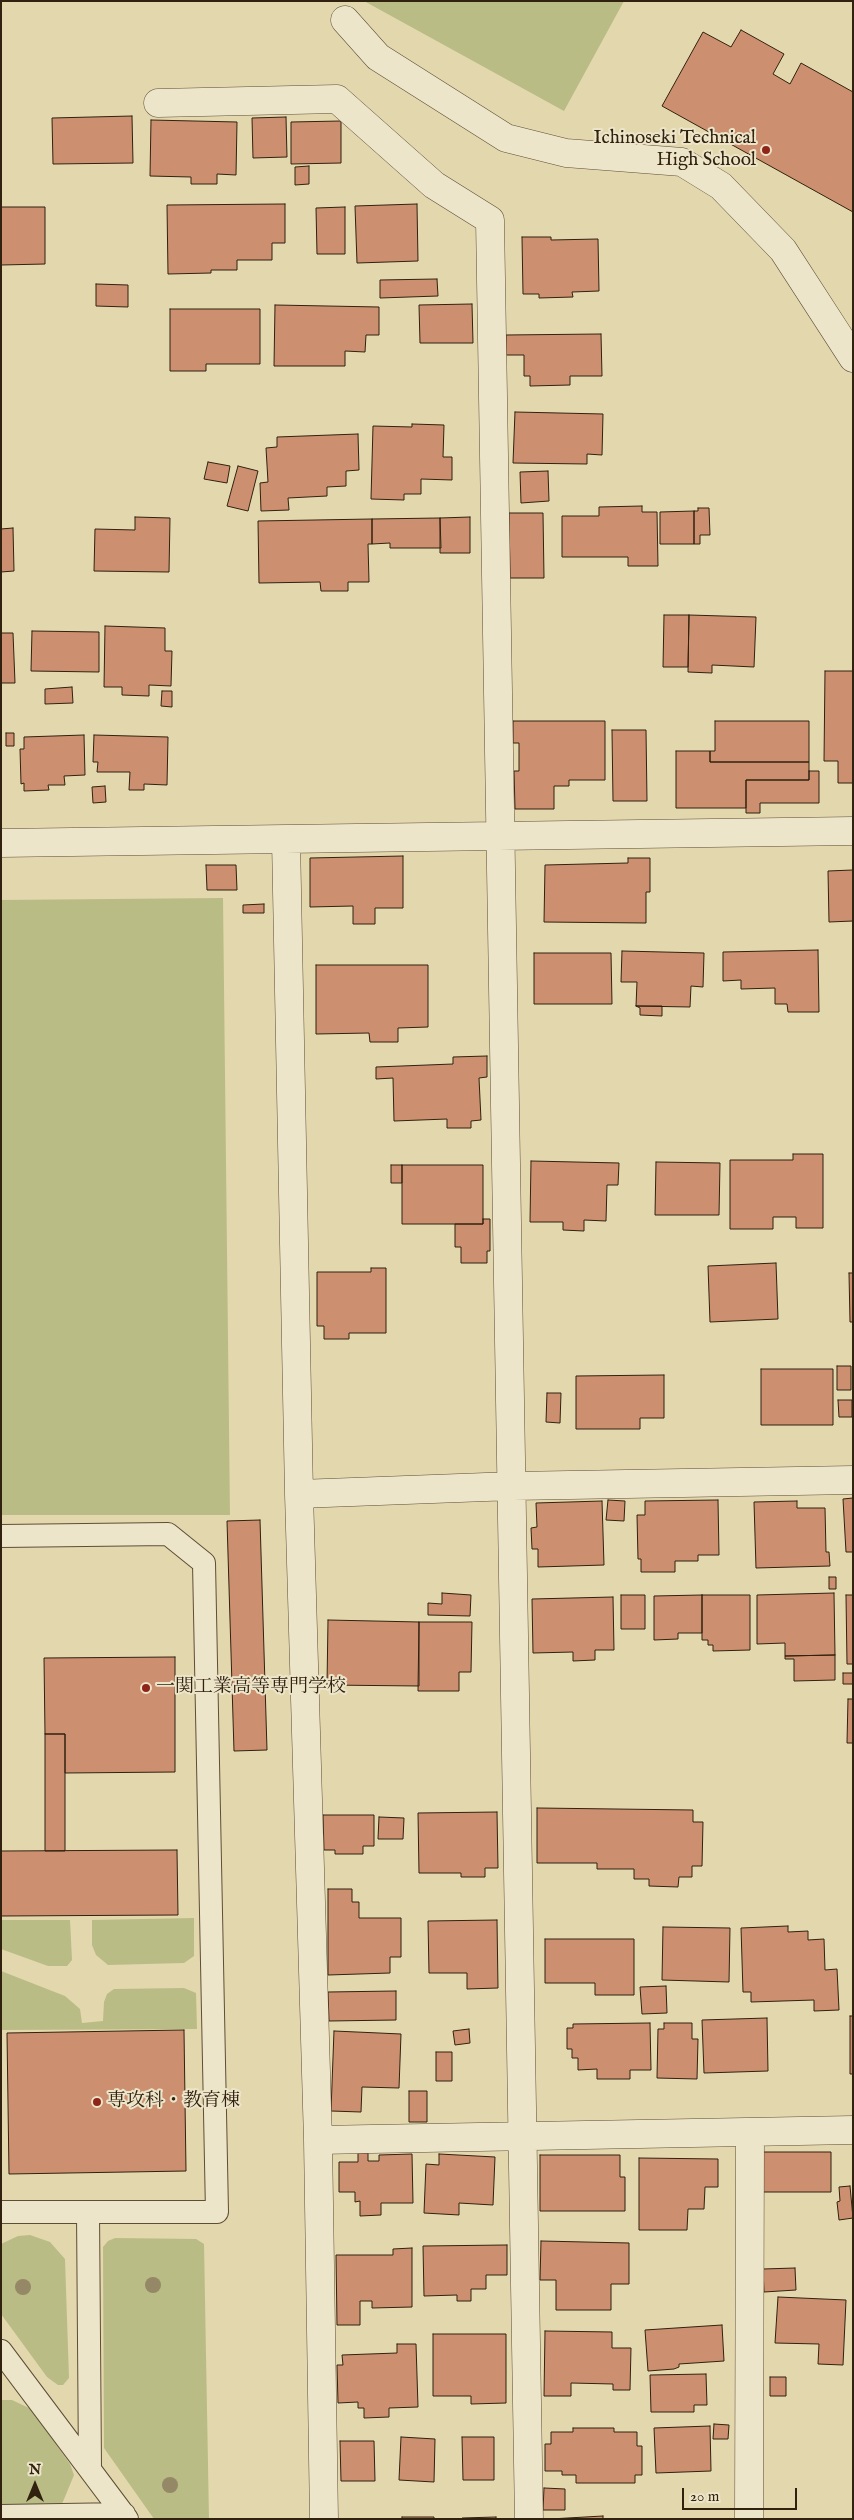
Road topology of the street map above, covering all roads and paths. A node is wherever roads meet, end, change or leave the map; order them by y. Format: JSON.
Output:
{"nodes":[{"id":1,"x":345,"y":20,"type":"dead end"},
{"id":2,"x":158,"y":104,"type":"dead end"},
{"id":3,"x":853,"y":358,"type":"edge"},
{"id":4,"x":853,"y":831,"type":"edge"},
{"id":5,"x":502,"y":837,"type":"junction"},
{"id":6,"x":286,"y":840,"type":"junction"},
{"id":7,"x":1,"y":843,"type":"edge"},
{"id":8,"x":853,"y":1480,"type":"edge"},
{"id":9,"x":513,"y":1486,"type":"junction"},
{"id":10,"x":300,"y":1494,"type":"junction"},
{"id":11,"x":1,"y":1536,"type":"edge"},
{"id":12,"x":853,"y":2130,"type":"edge"},
{"id":13,"x":750,"y":2132,"type":"junction"},
{"id":14,"x":523,"y":2136,"type":"junction"},
{"id":15,"x":318,"y":2140,"type":"junction"},
{"id":16,"x":1,"y":2212,"type":"edge"},
{"id":17,"x":88,"y":2212,"type":"junction"},
{"id":18,"x":1,"y":2351,"type":"edge"},
{"id":19,"x":90,"y":2469,"type":"junction"},
{"id":20,"x":1,"y":2516,"type":"edge"},
{"id":21,"x":126,"y":2516,"type":"edge"},
{"id":22,"x":324,"y":2519,"type":"edge"},
{"id":23,"x":530,"y":2519,"type":"edge"},
{"id":24,"x":749,"y":2519,"type":"edge"}],
"edges":[{"from":1,"to":3,"type":"street"},
{"from":2,"to":5,"type":"street"},
{"from":4,"to":5,"type":"street"},
{"from":5,"to":6,"type":"street"},
{"from":5,"to":9,"type":"street"},
{"from":6,"to":7,"type":"street"},
{"from":6,"to":10,"type":"street"},
{"from":8,"to":9,"type":"street"},
{"from":9,"to":10,"type":"street"},
{"from":9,"to":14,"type":"street"},
{"from":10,"to":15,"type":"street"},
{"from":11,"to":17,"type":"lane"},
{"from":12,"to":13,"type":"street"},
{"from":13,"to":14,"type":"street"},
{"from":13,"to":24,"type":"street"},
{"from":14,"to":15,"type":"street"},
{"from":14,"to":23,"type":"street"},
{"from":15,"to":22,"type":"street"},
{"from":16,"to":17,"type":"lane"},
{"from":17,"to":19,"type":"lane"},
{"from":18,"to":19,"type":"lane"},
{"from":19,"to":21,"type":"lane"},
{"from":20,"to":21,"type":"lane"}]}
